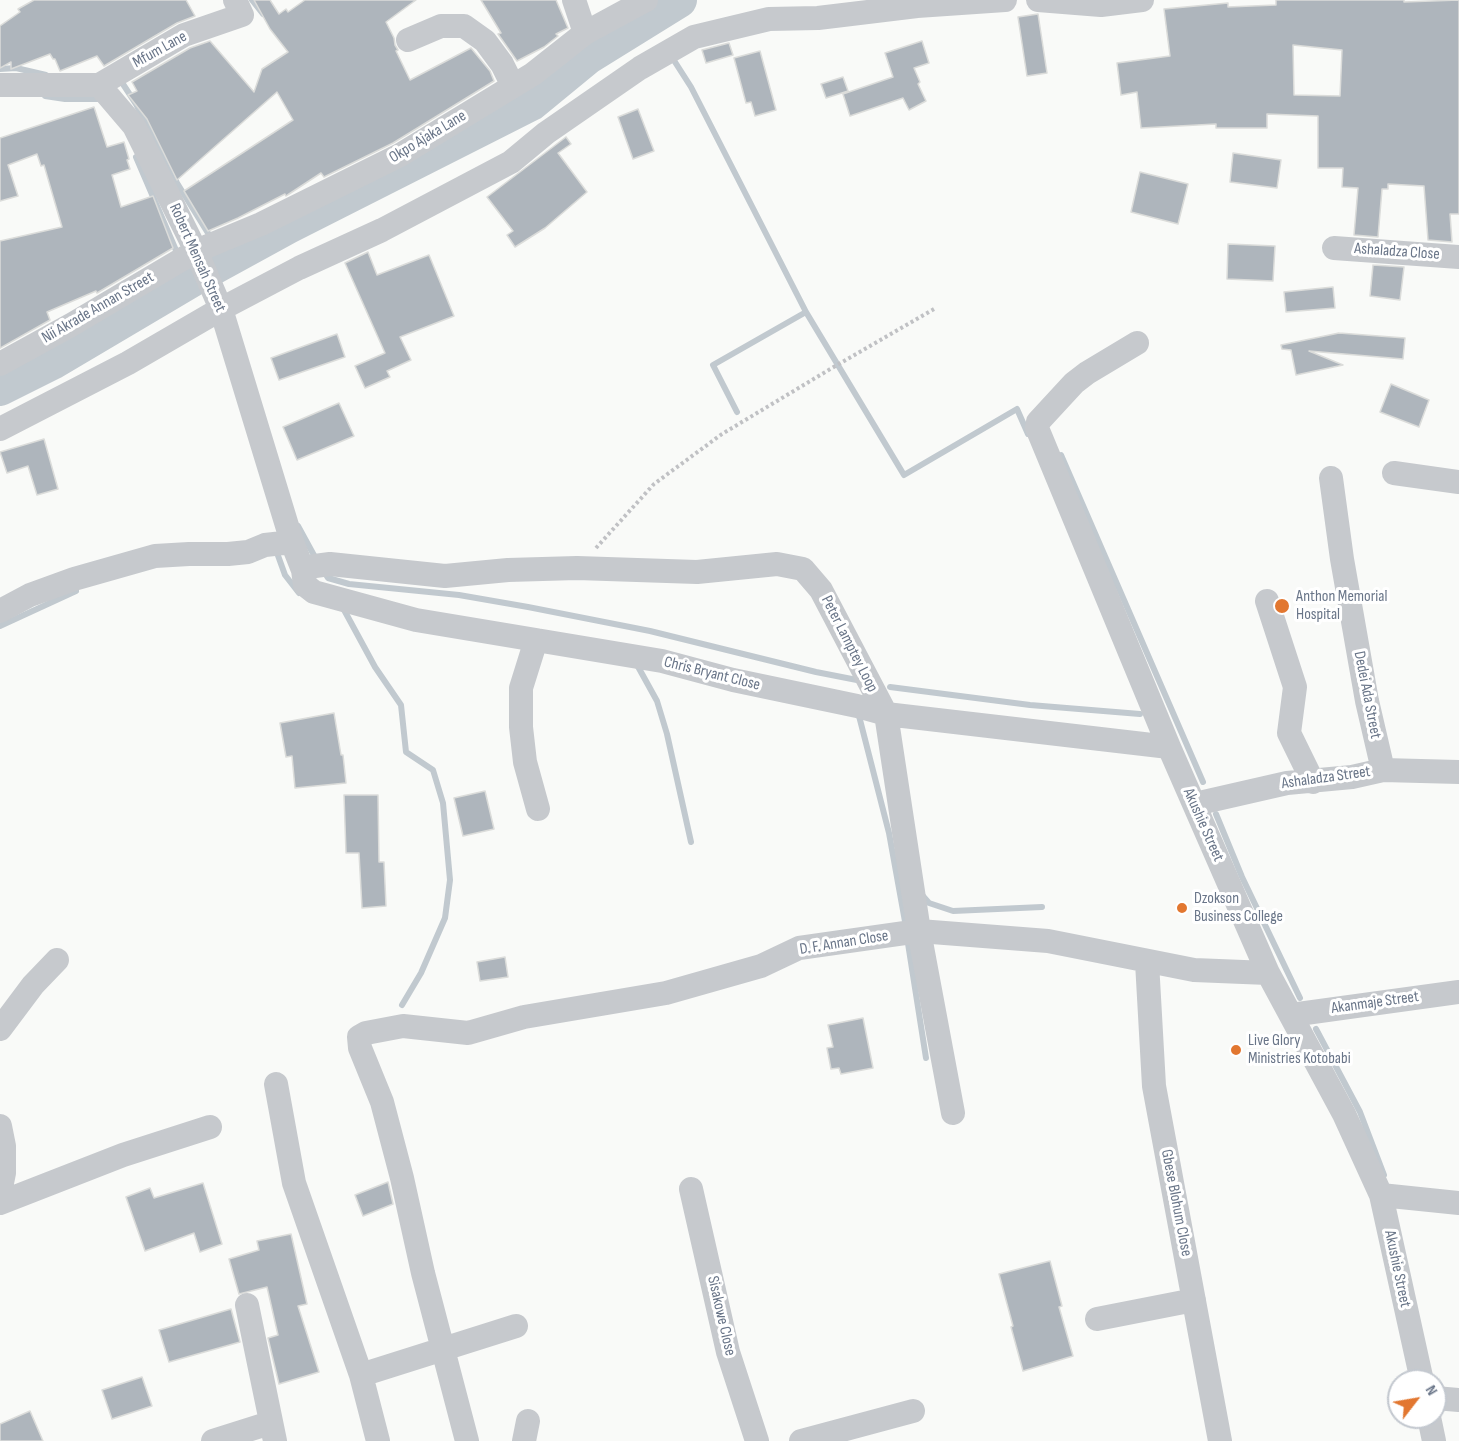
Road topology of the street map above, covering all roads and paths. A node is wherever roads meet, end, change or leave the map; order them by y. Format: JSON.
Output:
{"nodes":[{"id":1,"x":235,"y":0,"type":"edge"},
{"id":2,"x":574,"y":0,"type":"edge"},
{"id":3,"x":646,"y":0,"type":"edge"},
{"id":4,"x":1005,"y":0,"type":"edge"},
{"id":5,"x":1038,"y":0,"type":"edge"},
{"id":6,"x":1142,"y":0,"type":"edge"},
{"id":7,"x":585,"y":33,"type":"junction"},
{"id":8,"x":408,"y":40,"type":"dead end"},
{"id":9,"x":0,"y":85,"type":"edge"},
{"id":10,"x":99,"y":85,"type":"junction"},
{"id":11,"x":513,"y":86,"type":"junction"},
{"id":12,"x":1334,"y":248,"type":"dead end"},
{"id":13,"x":196,"y":251,"type":"junction"},
{"id":14,"x":1459,"y":257,"type":"edge"},
{"id":15,"x":221,"y":309,"type":"junction"},
{"id":16,"x":934,"y":309,"type":"dead end"},
{"id":17,"x":1137,"y":343,"type":"dead end"},
{"id":18,"x":0,"y":364,"type":"edge"},
{"id":19,"x":0,"y":429,"type":"edge"},
{"id":20,"x":1394,"y":473,"type":"dead end"},
{"id":21,"x":1331,"y":478,"type":"dead end"},
{"id":22,"x":1459,"y":483,"type":"edge"},
{"id":23,"x":292,"y":542,"type":"junction"},
{"id":24,"x":577,"y":568,"type":"junction"},
{"id":25,"x":303,"y":570,"type":"junction"},
{"id":26,"x":1267,"y":601,"type":"dead end"},
{"id":27,"x":1,"y":609,"type":"edge"},
{"id":28,"x":536,"y":640,"type":"junction"},
{"id":29,"x":886,"y":714,"type":"junction"},
{"id":30,"x":1169,"y":747,"type":"junction"},
{"id":31,"x":1383,"y":770,"type":"junction"},
{"id":32,"x":1459,"y":772,"type":"edge"},
{"id":33,"x":1313,"y":782,"type":"junction"},
{"id":34,"x":1195,"y":804,"type":"junction"},
{"id":35,"x":538,"y":809,"type":"dead end"},
{"id":36,"x":919,"y":932,"type":"junction"},
{"id":37,"x":57,"y":960,"type":"dead end"},
{"id":38,"x":1147,"y":962,"type":"junction"},
{"id":39,"x":1268,"y":973,"type":"junction"},
{"id":40,"x":1459,"y":992,"type":"edge"},
{"id":41,"x":1290,"y":1016,"type":"junction"},
{"id":42,"x":0,"y":1029,"type":"edge"},
{"id":43,"x":276,"y":1084,"type":"dead end"},
{"id":44,"x":953,"y":1113,"type":"dead end"},
{"id":45,"x":0,"y":1126,"type":"edge"},
{"id":46,"x":210,"y":1127,"type":"dead end"},
{"id":47,"x":691,"y":1189,"type":"dead end"},
{"id":48,"x":0,"y":1193,"type":"edge"},
{"id":49,"x":1381,"y":1195,"type":"junction"},
{"id":50,"x":0,"y":1203,"type":"edge"},
{"id":51,"x":1459,"y":1203,"type":"edge"},
{"id":52,"x":1194,"y":1300,"type":"junction"},
{"id":53,"x":247,"y":1305,"type":"dead end"},
{"id":54,"x":1096,"y":1319,"type":"dead end"},
{"id":55,"x":516,"y":1326,"type":"dead end"},
{"id":56,"x":442,"y":1349,"type":"junction"},
{"id":57,"x":1419,"y":1369,"type":"edge"},
{"id":58,"x":361,"y":1375,"type":"junction"},
{"id":59,"x":913,"y":1411,"type":"dead end"},
{"id":60,"x":273,"y":1432,"type":"edge"},
{"id":61,"x":213,"y":1441,"type":"edge"},
{"id":62,"x":378,"y":1441,"type":"edge"},
{"id":63,"x":467,"y":1441,"type":"edge"},
{"id":64,"x":757,"y":1441,"type":"edge"},
{"id":65,"x":801,"y":1441,"type":"edge"},
{"id":66,"x":1220,"y":1441,"type":"edge"}],
"edges":[{"from":1,"to":10,"type":"street","name":"Mfum Lane"},
{"from":2,"to":7,"type":"street"},
{"from":3,"to":7,"type":"street","name":"Okpo Ajaka Lane"},
{"from":4,"to":15,"type":"street"},
{"from":5,"to":6,"type":"street"},
{"from":7,"to":11,"type":"street","name":"Okpo Ajaka Lane"},
{"from":8,"to":11,"type":"street"},
{"from":9,"to":10,"type":"street"},
{"from":10,"to":13,"type":"street","name":"Robert Mensah Street"},
{"from":11,"to":13,"type":"street","name":"Okpo Ajaka Lane"},
{"from":12,"to":14,"type":"street","name":"Ashaladza Close"},
{"from":13,"to":15,"type":"street","name":"Robert Mensah Street"},
{"from":13,"to":18,"type":"street","name":"Nii Akrade Annan Street"},
{"from":15,"to":19,"type":"street"},
{"from":15,"to":23,"type":"street","name":"Robert Mensah Street"},
{"from":16,"to":24,"type":"path"},
{"from":17,"to":30,"type":"street","name":"Akushie Street"},
{"from":20,"to":22,"type":"street"},
{"from":21,"to":31,"type":"street","name":"Dedei Ada Street"},
{"from":23,"to":25,"type":"street","name":"Chris Bryant Close"},
{"from":23,"to":27,"type":"street"},
{"from":24,"to":25,"type":"street","name":"Peter Lamptey Loop"},
{"from":24,"to":29,"type":"street","name":"Peter Lamptey Loop"},
{"from":25,"to":28,"type":"street","name":"Chris Bryant Close"},
{"from":26,"to":33,"type":"street"},
{"from":28,"to":29,"type":"street","name":"Chris Bryant Close"},
{"from":28,"to":35,"type":"street"},
{"from":29,"to":30,"type":"street","name":"Chris Bryant Close"},
{"from":29,"to":36,"type":"street","name":"Peter Lamptey Loop"},
{"from":30,"to":34,"type":"street","name":"Akushie Street"},
{"from":31,"to":32,"type":"street","name":"Ashaladza Street"},
{"from":31,"to":33,"type":"street","name":"Ashaladza Street"},
{"from":33,"to":34,"type":"street","name":"Ashaladza Street"},
{"from":34,"to":39,"type":"street","name":"Akushie Street"},
{"from":36,"to":38,"type":"street","name":"D. F. Annan Close"},
{"from":36,"to":44,"type":"street","name":"Peter Lamptey Loop"},
{"from":36,"to":56,"type":"street","name":"D. F. Annan Close"},
{"from":37,"to":42,"type":"street"},
{"from":38,"to":39,"type":"street","name":"D. F. Annan Close"},
{"from":38,"to":52,"type":"street","name":"Gbese Blohum Close"},
{"from":39,"to":41,"type":"street","name":"Akushie Street"},
{"from":40,"to":41,"type":"street","name":"Akanmaje Street"},
{"from":41,"to":49,"type":"street","name":"Akushie Street"},
{"from":43,"to":58,"type":"street"},
{"from":45,"to":48,"type":"street"},
{"from":46,"to":50,"type":"street"},
{"from":47,"to":64,"type":"street","name":"Sisakowe Close"},
{"from":49,"to":51,"type":"street"},
{"from":49,"to":57,"type":"street","name":"Akushie Street"},
{"from":52,"to":54,"type":"street"},
{"from":52,"to":66,"type":"street","name":"Gbese Blohum Close"},
{"from":53,"to":60,"type":"street"},
{"from":55,"to":56,"type":"street"},
{"from":56,"to":58,"type":"street"},
{"from":56,"to":63,"type":"street"},
{"from":58,"to":62,"type":"street"},
{"from":59,"to":65,"type":"street"},
{"from":60,"to":61,"type":"street"}]}
